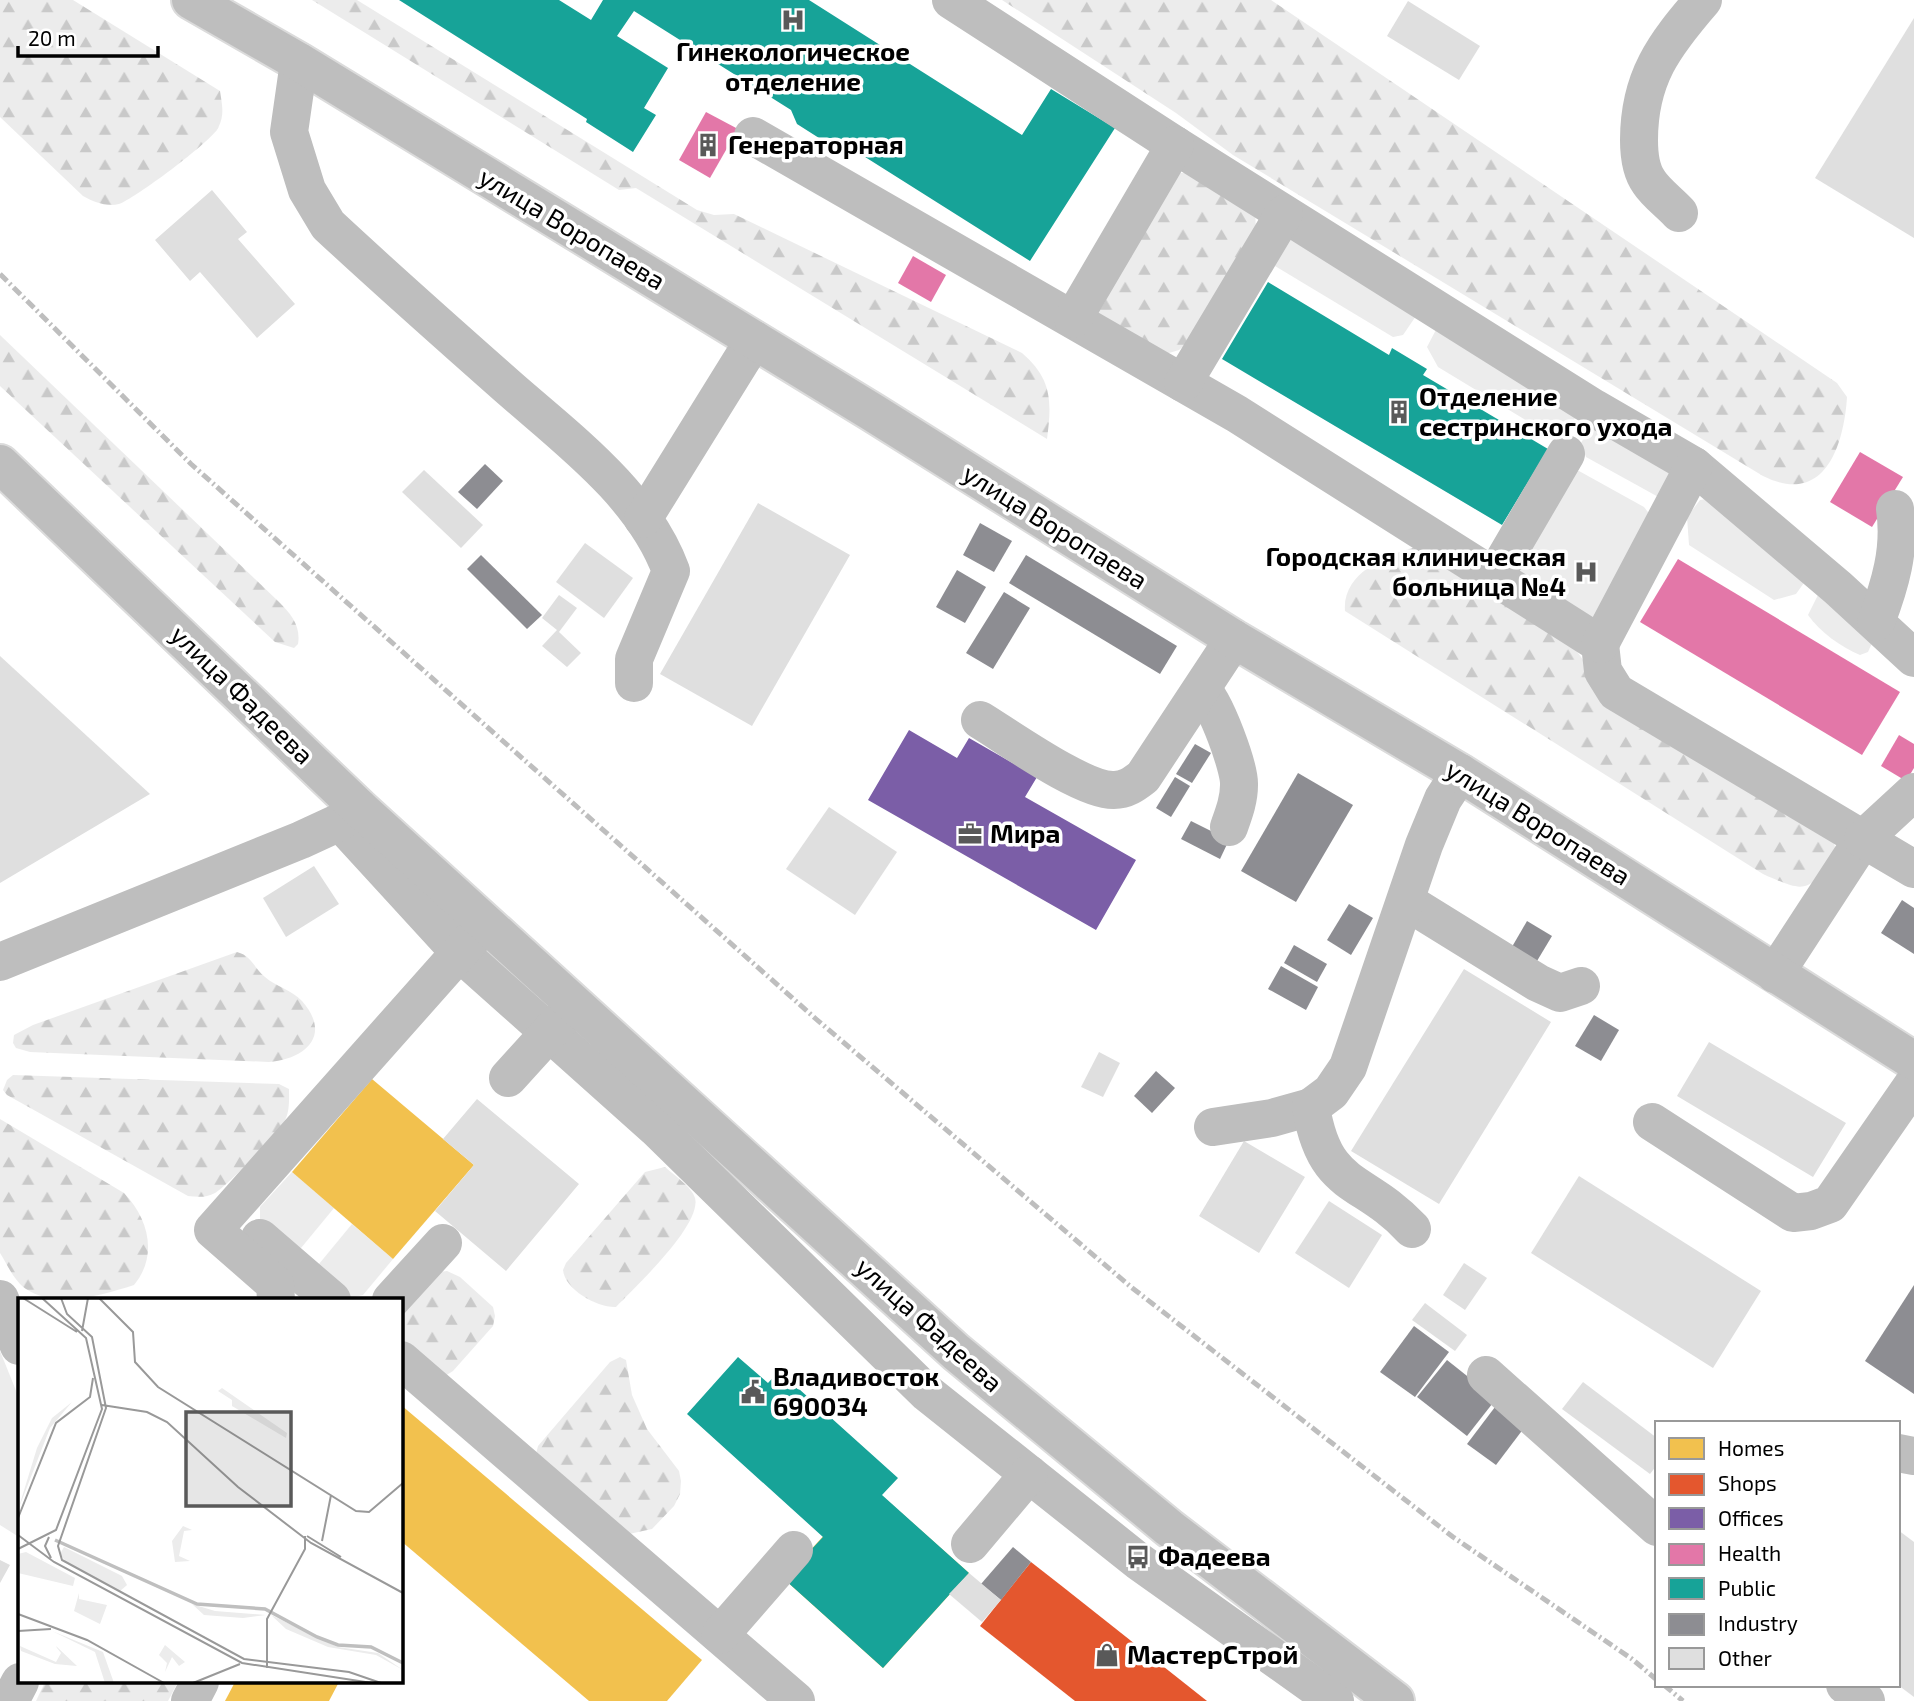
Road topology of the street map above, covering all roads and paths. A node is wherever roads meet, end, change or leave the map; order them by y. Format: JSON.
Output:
{"nodes":[{"id":1,"x":191,"y":0,"type":"edge"},
{"id":2,"x":951,"y":0,"type":"edge"},
{"id":3,"x":1703,"y":0,"type":"edge"},
{"id":4,"x":299,"y":62,"type":"junction"},
{"id":5,"x":753,"y":136,"type":"dead end"},
{"id":6,"x":1175,"y":145,"type":"junction"},
{"id":7,"x":1679,"y":213,"type":"dead end"},
{"id":8,"x":1284,"y":214,"type":"junction"},
{"id":9,"x":1073,"y":319,"type":"junction"},
{"id":10,"x":754,"y":340,"type":"junction"},
{"id":11,"x":1183,"y":383,"type":"junction"},
{"id":12,"x":1566,"y":454,"type":"dead end"},
{"id":13,"x":0,"y":464,"type":"edge"},
{"id":14,"x":1694,"y":466,"type":"junction"},
{"id":15,"x":1895,"y":509,"type":"dead end"},
{"id":16,"x":643,"y":519,"type":"junction"},
{"id":17,"x":1493,"y":579,"type":"junction"},
{"id":18,"x":1877,"y":622,"type":"junction"},
{"id":19,"x":1234,"y":639,"type":"junction"},
{"id":20,"x":1600,"y":644,"type":"junction"},
{"id":21,"x":1914,"y":658,"type":"edge"},
{"id":22,"x":634,"y":683,"type":"dead end"},
{"id":23,"x":1202,"y":690,"type":"junction"},
{"id":24,"x":980,"y":720,"type":"dead end"},
{"id":25,"x":1460,"y":772,"type":"junction"},
{"id":26,"x":1914,"y":792,"type":"edge"},
{"id":27,"x":350,"y":815,"type":"junction"},
{"id":28,"x":1229,"y":827,"type":"dead end"},
{"id":29,"x":1863,"y":839,"type":"junction"},
{"id":30,"x":1914,"y":869,"type":"edge"},
{"id":31,"x":1407,"y":902,"type":"junction"},
{"id":32,"x":486,"y":923,"type":"junction"},
{"id":33,"x":460,"y":953,"type":"junction"},
{"id":34,"x":0,"y":962,"type":"edge"},
{"id":35,"x":1775,"y":974,"type":"junction"},
{"id":36,"x":1581,"y":986,"type":"dead end"},
{"id":37,"x":575,"y":1004,"type":"junction"},
{"id":38,"x":550,"y":1033,"type":"junction"},
{"id":39,"x":1914,"y":1061,"type":"edge"},
{"id":40,"x":508,"y":1078,"type":"dead end"},
{"id":41,"x":1914,"y":1083,"type":"edge"},
{"id":42,"x":1311,"y":1107,"type":"junction"},
{"id":43,"x":1652,"y":1122,"type":"dead end"},
{"id":44,"x":1213,"y":1126,"type":"dead end"},
{"id":45,"x":229,"y":1211,"type":"junction"},
{"id":46,"x":1412,"y":1229,"type":"dead end"},
{"id":47,"x":443,"y":1243,"type":"dead end"},
{"id":48,"x":0,"y":1298,"type":"edge"},
{"id":49,"x":276,"y":1298,"type":"edge"},
{"id":50,"x":330,"y":1298,"type":"edge"},
{"id":51,"x":393,"y":1298,"type":"edge"},
{"id":52,"x":18,"y":1343,"type":"edge"},
{"id":53,"x":402,"y":1361,"type":"edge"},
{"id":54,"x":1486,"y":1375,"type":"dead end"},
{"id":55,"x":1029,"y":1474,"type":"junction"},
{"id":56,"x":1655,"y":1525,"type":"edge"},
{"id":57,"x":970,"y":1544,"type":"dead end"},
{"id":58,"x":794,"y":1550,"type":"dead end"},
{"id":59,"x":720,"y":1636,"type":"junction"},
{"id":60,"x":19,"y":1684,"type":"edge"},
{"id":61,"x":199,"y":1684,"type":"edge"},
{"id":62,"x":1848,"y":1687,"type":"edge"},
{"id":63,"x":10,"y":1701,"type":"edge"},
{"id":64,"x":190,"y":1701,"type":"edge"},
{"id":65,"x":796,"y":1701,"type":"edge"},
{"id":66,"x":1335,"y":1701,"type":"edge"},
{"id":67,"x":1395,"y":1701,"type":"edge"},
{"id":68,"x":1866,"y":1701,"type":"edge"}],
"edges":[{"from":1,"to":4,"type":"main road","name":"улица Воропаева"},
{"from":2,"to":6,"type":"main road"},
{"from":3,"to":7,"type":"main road"},
{"from":4,"to":10,"type":"main road","name":"улица Воропаева"},
{"from":4,"to":16,"type":"main road"},
{"from":5,"to":9,"type":"main road"},
{"from":6,"to":8,"type":"main road"},
{"from":6,"to":9,"type":"main road"},
{"from":8,"to":11,"type":"main road"},
{"from":8,"to":14,"type":"main road"},
{"from":9,"to":11,"type":"main road"},
{"from":10,"to":16,"type":"main road"},
{"from":10,"to":19,"type":"main road","name":"улица Воропаева"},
{"from":11,"to":17,"type":"main road"},
{"from":12,"to":17,"type":"main road"},
{"from":13,"to":27,"type":"main road","name":"улица Фадеева"},
{"from":14,"to":18,"type":"main road"},
{"from":14,"to":20,"type":"main road"},
{"from":15,"to":18,"type":"main road"},
{"from":16,"to":22,"type":"main road"},
{"from":17,"to":20,"type":"main road"},
{"from":18,"to":21,"type":"main road"},
{"from":19,"to":23,"type":"main road"},
{"from":19,"to":25,"type":"main road","name":"улица Воропаева"},
{"from":20,"to":29,"type":"main road"},
{"from":23,"to":24,"type":"main road"},
{"from":23,"to":28,"type":"main road"},
{"from":25,"to":31,"type":"main road"},
{"from":25,"to":35,"type":"main road","name":"улица Воропаева"},
{"from":26,"to":29,"type":"main road"},
{"from":27,"to":32,"type":"main road","name":"улица Фадеева"},
{"from":27,"to":33,"type":"main road"},
{"from":27,"to":34,"type":"main road"},
{"from":29,"to":30,"type":"main road"},
{"from":29,"to":35,"type":"main road"},
{"from":31,"to":36,"type":"main road"},
{"from":31,"to":42,"type":"main road"},
{"from":32,"to":33,"type":"main road"},
{"from":32,"to":37,"type":"main road","name":"улица Фадеева"},
{"from":33,"to":38,"type":"main road"},
{"from":33,"to":45,"type":"main road"},
{"from":35,"to":39,"type":"main road","name":"улица Воропаева"},
{"from":37,"to":38,"type":"main road"},
{"from":37,"to":67,"type":"main road","name":"улица Фадеева"},
{"from":38,"to":40,"type":"main road"},
{"from":38,"to":55,"type":"main road"},
{"from":41,"to":43,"type":"main road"},
{"from":42,"to":44,"type":"main road"},
{"from":42,"to":46,"type":"main road"},
{"from":45,"to":49,"type":"main road"},
{"from":45,"to":50,"type":"main road"},
{"from":47,"to":51,"type":"main road"},
{"from":48,"to":52,"type":"main road"},
{"from":53,"to":59,"type":"main road"},
{"from":54,"to":56,"type":"main road"},
{"from":55,"to":57,"type":"main road"},
{"from":55,"to":66,"type":"main road"},
{"from":58,"to":59,"type":"main road"},
{"from":59,"to":65,"type":"main road"},
{"from":60,"to":63,"type":"main road"},
{"from":61,"to":64,"type":"main road"},
{"from":62,"to":68,"type":"main road"}]}
